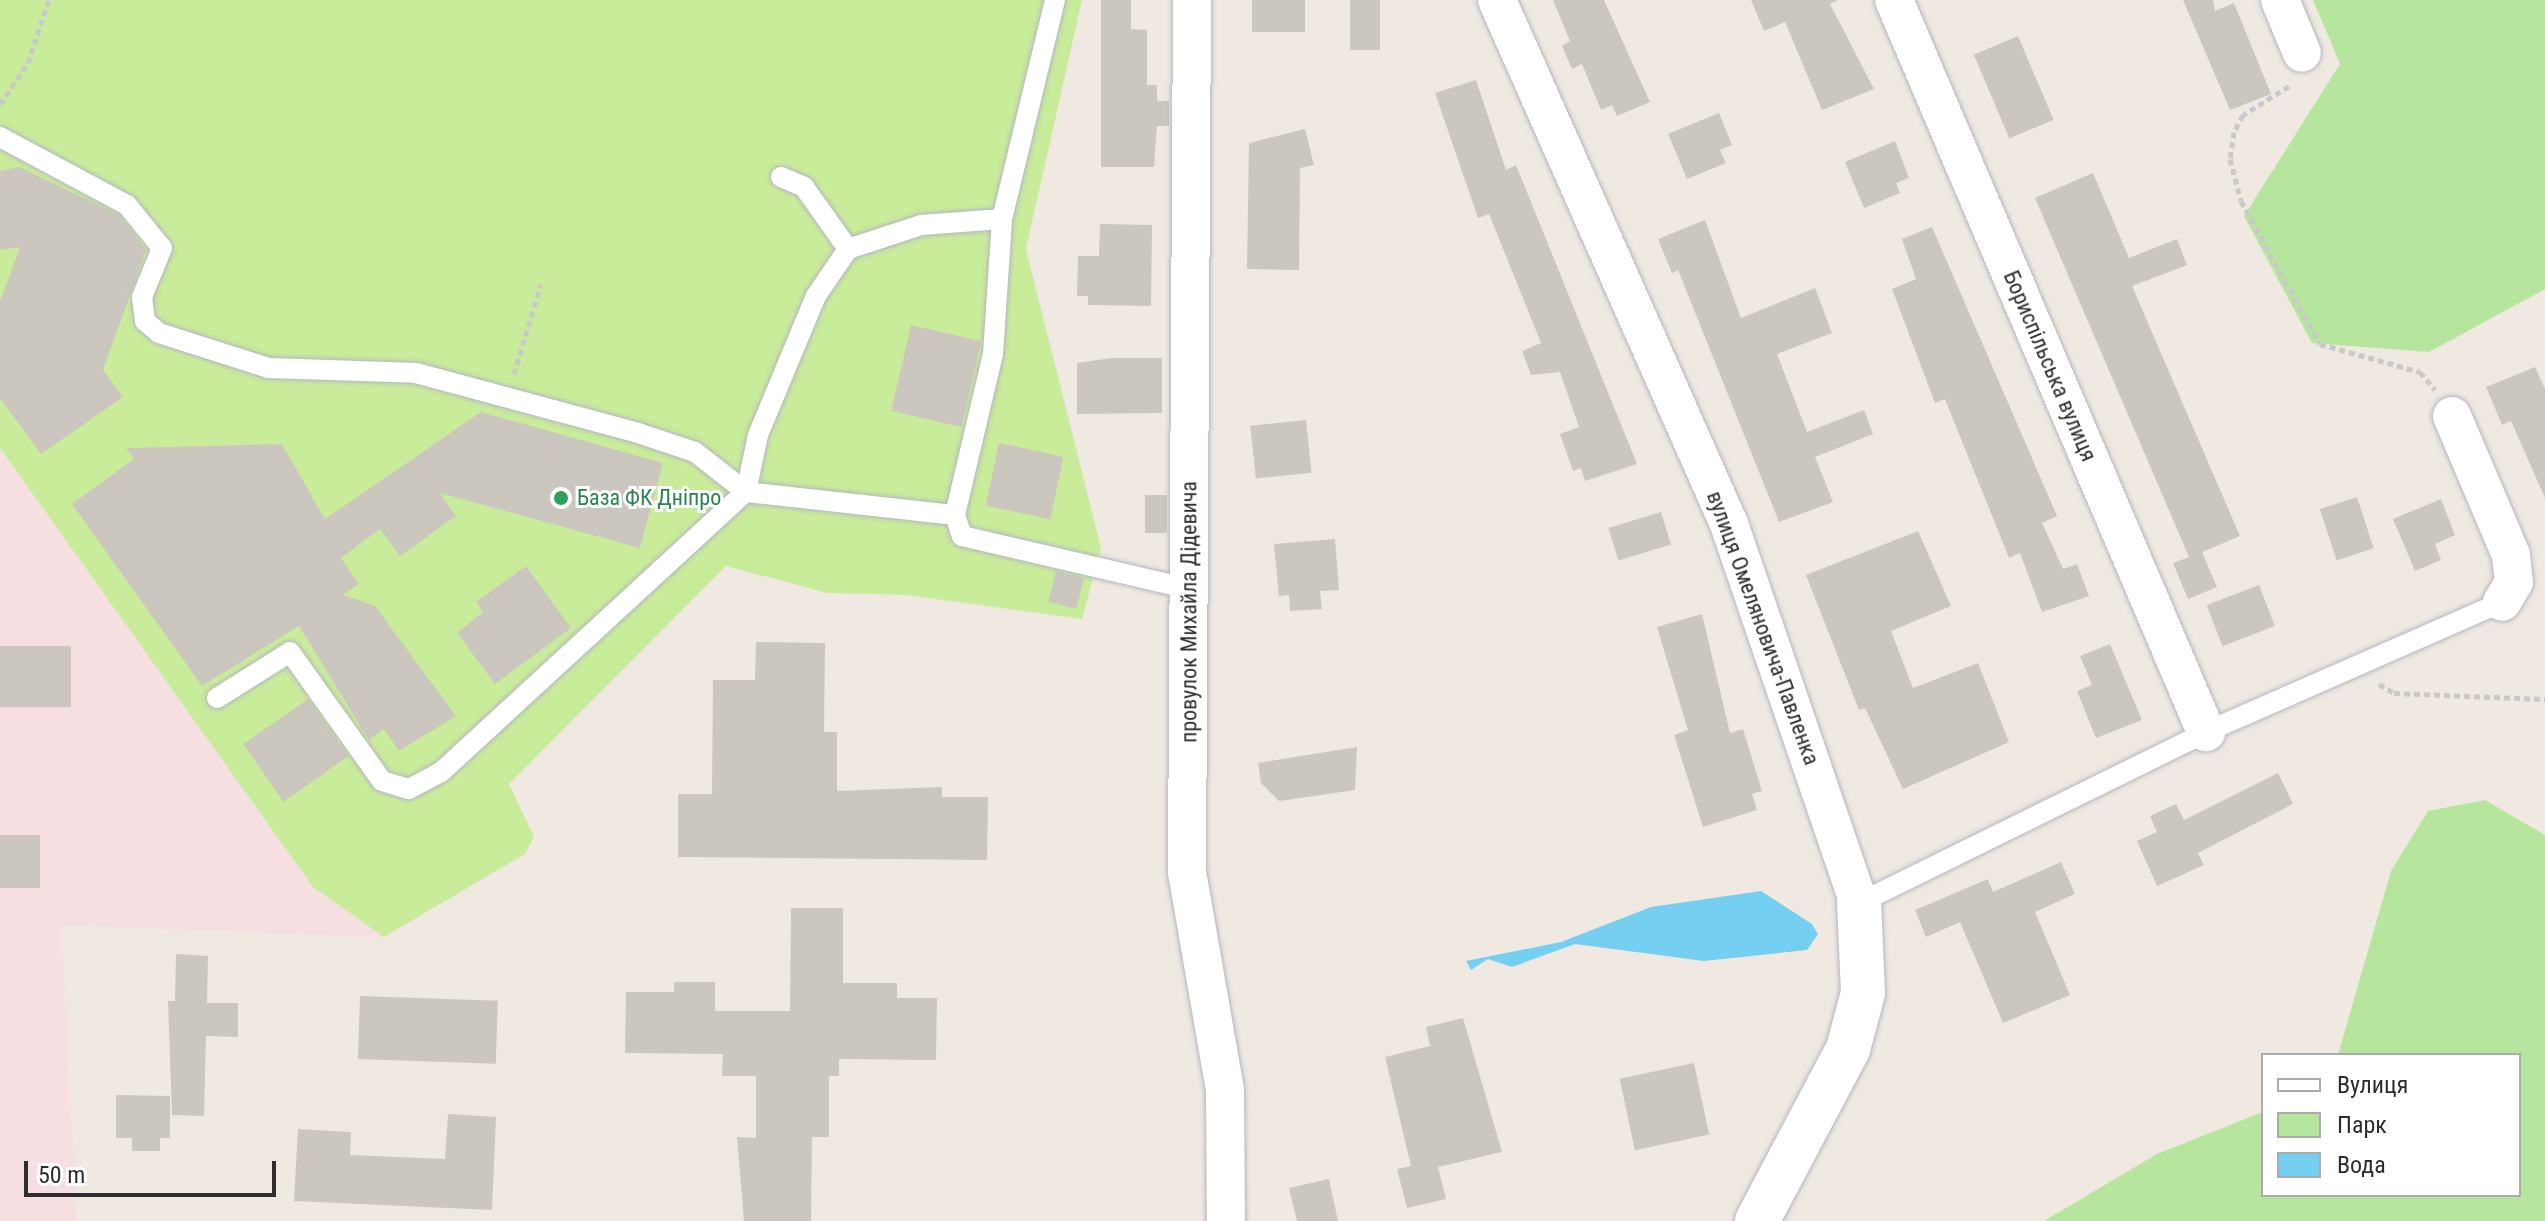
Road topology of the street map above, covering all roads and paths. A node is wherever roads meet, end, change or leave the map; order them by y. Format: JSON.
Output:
{"nodes":[{"id":1,"x":49,"y":0,"type":"edge"},
{"id":2,"x":1055,"y":0,"type":"edge"},
{"id":3,"x":1192,"y":0,"type":"edge"},
{"id":4,"x":1497,"y":0,"type":"edge"},
{"id":5,"x":1894,"y":0,"type":"edge"},
{"id":6,"x":2280,"y":0,"type":"edge"},
{"id":7,"x":2302,"y":53,"type":"joint"},
{"id":8,"x":0,"y":104,"type":"edge"},
{"id":9,"x":0,"y":137,"type":"edge"},
{"id":10,"x":781,"y":177,"type":"dead end"},
{"id":11,"x":1002,"y":219,"type":"junction"},
{"id":12,"x":848,"y":249,"type":"junction"},
{"id":13,"x":541,"y":284,"type":"dead end"},
{"id":14,"x":507,"y":398,"type":"junction"},
{"id":15,"x":2452,"y":416,"type":"joint"},
{"id":16,"x":746,"y":492,"type":"junction"},
{"id":17,"x":955,"y":515,"type":"junction"},
{"id":18,"x":1190,"y":589,"type":"junction"},
{"id":19,"x":2502,"y":602,"type":"joint"},
{"id":20,"x":2350,"y":668,"type":"junction"},
{"id":21,"x":217,"y":698,"type":"dead end"},
{"id":22,"x":2545,"y":699,"type":"edge"},
{"id":23,"x":2206,"y":732,"type":"junction"},
{"id":24,"x":1859,"y":903,"type":"junction"},
{"id":25,"x":1226,"y":1221,"type":"edge"},
{"id":26,"x":1757,"y":1221,"type":"edge"}],
"edges":[{"from":1,"to":8,"type":"path"},
{"from":2,"to":11,"type":"lane"},
{"from":3,"to":18,"type":"street","name":"провулок Михайла Дідевича"},
{"from":4,"to":24,"type":"street","name":"вулиця Омеляновича-Павленка"},
{"from":5,"to":23,"type":"street","name":"Бориспільська вулиця"},
{"from":6,"to":7,"type":"street"},
{"from":7,"to":15,"type":"path"},
{"from":9,"to":14,"type":"lane"},
{"from":10,"to":12,"type":"lane"},
{"from":11,"to":12,"type":"lane"},
{"from":11,"to":17,"type":"lane"},
{"from":12,"to":16,"type":"lane"},
{"from":13,"to":14,"type":"path"},
{"from":14,"to":16,"type":"lane"},
{"from":15,"to":19,"type":"street"},
{"from":16,"to":17,"type":"lane"},
{"from":16,"to":21,"type":"lane"},
{"from":17,"to":18,"type":"lane"},
{"from":18,"to":25,"type":"street","name":"провулок Михайла Дідевича"},
{"from":19,"to":20,"type":"lane"},
{"from":20,"to":22,"type":"path"},
{"from":20,"to":23,"type":"lane"},
{"from":23,"to":24,"type":"lane"},
{"from":24,"to":26,"type":"street","name":"вулиця Омеляновича-Павленка"}]}
